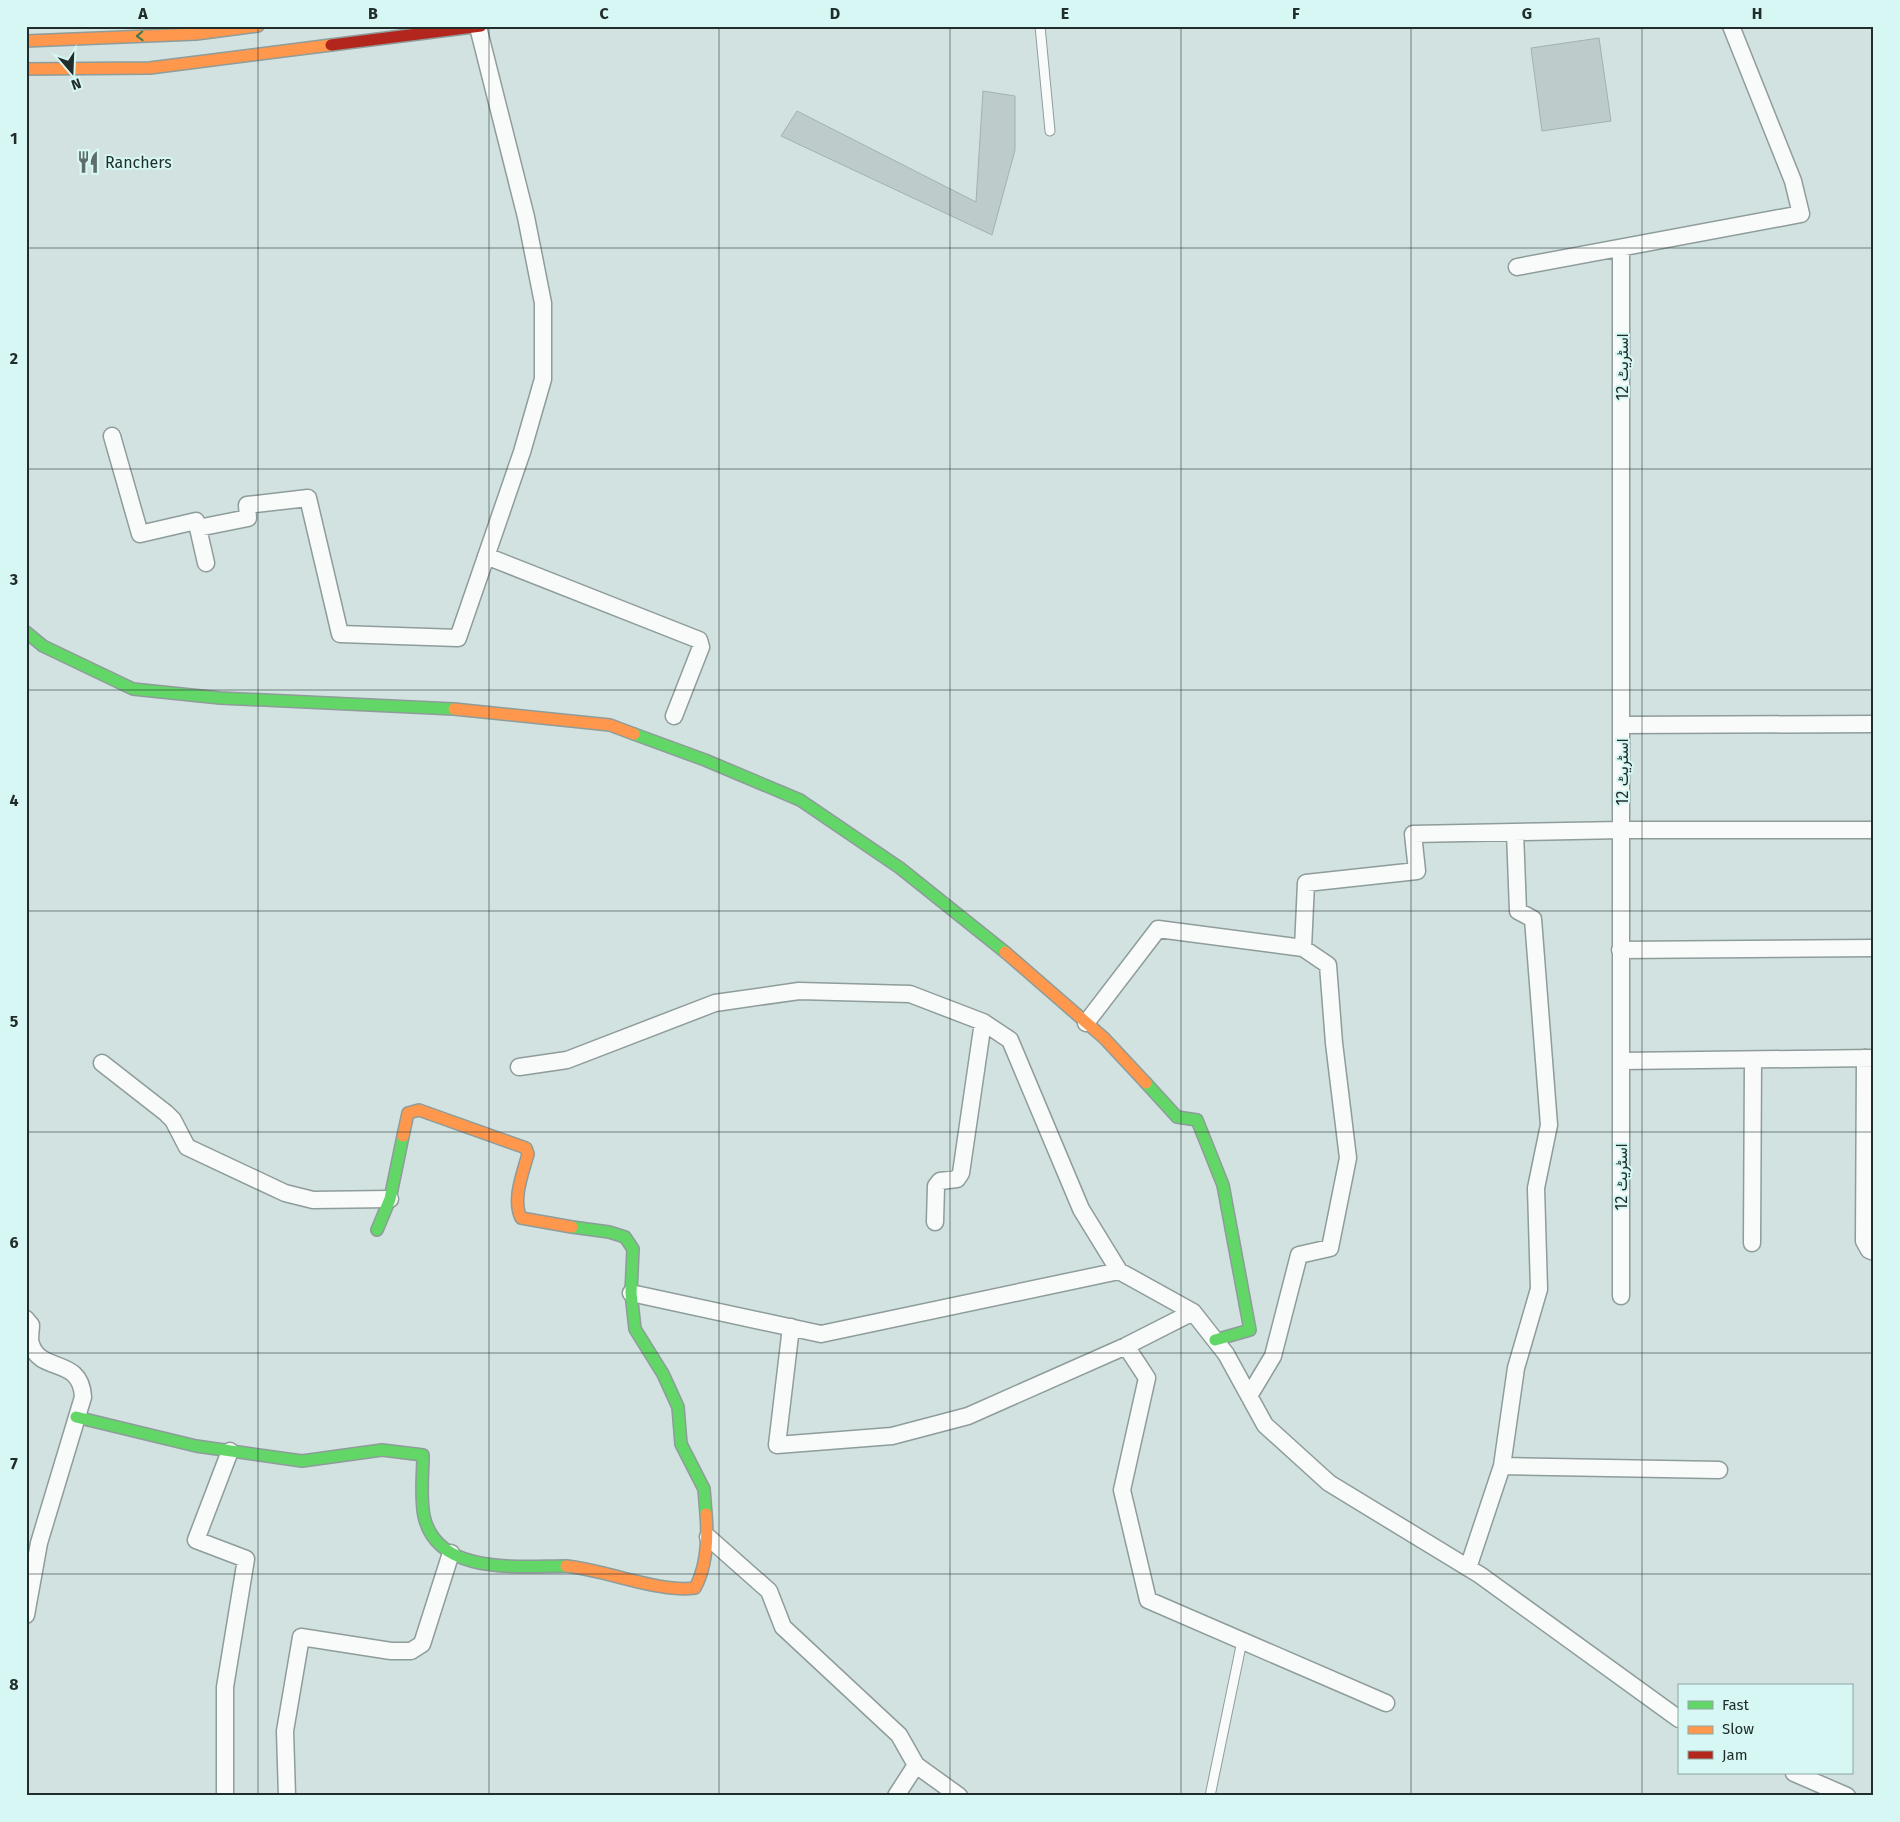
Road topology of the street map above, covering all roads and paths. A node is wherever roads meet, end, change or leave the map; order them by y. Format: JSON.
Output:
{"nodes":[{"id":1,"x":258,"y":26,"type":"edge"},
{"id":2,"x":1040,"y":26,"type":"edge"},
{"id":3,"x":1731,"y":26,"type":"edge"},
{"id":4,"x":480,"y":27,"type":"edge"},
{"id":5,"x":26,"y":41,"type":"edge"},
{"id":6,"x":26,"y":69,"type":"edge"},
{"id":7,"x":1050,"y":131,"type":"dead end"},
{"id":8,"x":1622,"y":249,"type":"junction"},
{"id":9,"x":1517,"y":267,"type":"dead end"},
{"id":10,"x":112,"y":436,"type":"dead end"},
{"id":11,"x":198,"y":528,"type":"junction"},
{"id":12,"x":486,"y":556,"type":"junction"},
{"id":13,"x":206,"y":563,"type":"dead end"},
{"id":14,"x":26,"y":632,"type":"edge"},
{"id":15,"x":674,"y":716,"type":"dead end"},
{"id":16,"x":1874,"y":724,"type":"edge"},
{"id":17,"x":1622,"y":725,"type":"junction"},
{"id":18,"x":1622,"y":830,"type":"junction"},
{"id":19,"x":1874,"y":830,"type":"edge"},
{"id":20,"x":1516,"y":832,"type":"junction"},
{"id":21,"x":1303,"y":948,"type":"junction"},
{"id":22,"x":1874,"y":948,"type":"edge"},
{"id":23,"x":1620,"y":950,"type":"junction"},
{"id":24,"x":983,"y":1022,"type":"junction"},
{"id":25,"x":1086,"y":1023,"type":"junction"},
{"id":26,"x":1870,"y":1058,"type":"edge"},
{"id":27,"x":1753,"y":1060,"type":"junction"},
{"id":28,"x":1621,"y":1061,"type":"junction"},
{"id":29,"x":102,"y":1063,"type":"dead end"},
{"id":30,"x":519,"y":1067,"type":"dead end"},
{"id":31,"x":390,"y":1199,"type":"junction"},
{"id":32,"x":935,"y":1222,"type":"dead end"},
{"id":33,"x":377,"y":1230,"type":"dead end"},
{"id":34,"x":1752,"y":1243,"type":"dead end"},
{"id":35,"x":1874,"y":1252,"type":"edge"},
{"id":36,"x":1119,"y":1271,"type":"junction"},
{"id":37,"x":631,"y":1293,"type":"junction"},
{"id":38,"x":1621,"y":1296,"type":"dead end"},
{"id":39,"x":1193,"y":1312,"type":"junction"},
{"id":40,"x":26,"y":1319,"type":"edge"},
{"id":41,"x":791,"y":1327,"type":"junction"},
{"id":42,"x":1215,"y":1340,"type":"junction"},
{"id":43,"x":1126,"y":1346,"type":"junction"},
{"id":44,"x":1249,"y":1396,"type":"junction"},
{"id":45,"x":76,"y":1417,"type":"junction"},
{"id":46,"x":230,"y":1451,"type":"junction"},
{"id":47,"x":1502,"y":1466,"type":"junction"},
{"id":48,"x":1719,"y":1470,"type":"dead end"},
{"id":49,"x":708,"y":1537,"type":"junction"},
{"id":50,"x":451,"y":1554,"type":"junction"},
{"id":51,"x":1468,"y":1568,"type":"junction"},
{"id":52,"x":26,"y":1615,"type":"edge"},
{"id":53,"x":1242,"y":1641,"type":"junction"},
{"id":54,"x":1386,"y":1703,"type":"dead end"},
{"id":55,"x":1678,"y":1718,"type":"edge"},
{"id":56,"x":916,"y":1765,"type":"junction"},
{"id":57,"x":1796,"y":1774,"type":"edge"},
{"id":58,"x":225,"y":1796,"type":"edge"},
{"id":59,"x":287,"y":1796,"type":"edge"},
{"id":60,"x":896,"y":1796,"type":"edge"},
{"id":61,"x":958,"y":1796,"type":"edge"},
{"id":62,"x":1210,"y":1796,"type":"edge"},
{"id":63,"x":1847,"y":1796,"type":"edge"}],
"edges":[{"from":1,"to":5,"type":"main road","one_way":true},
{"from":2,"to":7,"type":"lane"},
{"from":3,"to":8,"type":"street"},
{"from":4,"to":6,"type":"main road"},
{"from":4,"to":12,"type":"street"},
{"from":8,"to":9,"type":"street"},
{"from":8,"to":17,"type":"street","name":"اسٹریٹ 12"},
{"from":10,"to":11,"type":"street"},
{"from":11,"to":12,"type":"street"},
{"from":11,"to":13,"type":"street"},
{"from":12,"to":15,"type":"street"},
{"from":14,"to":25,"type":"main road"},
{"from":16,"to":17,"type":"street"},
{"from":17,"to":18,"type":"street","name":"اسٹریٹ 12"},
{"from":18,"to":19,"type":"street"},
{"from":18,"to":20,"type":"street"},
{"from":18,"to":23,"type":"street","name":"اسٹریٹ 12"},
{"from":20,"to":21,"type":"street"},
{"from":20,"to":47,"type":"street"},
{"from":21,"to":25,"type":"street"},
{"from":21,"to":44,"type":"street"},
{"from":22,"to":23,"type":"street"},
{"from":23,"to":28,"type":"street","name":"اسٹریٹ 12"},
{"from":24,"to":30,"type":"street"},
{"from":24,"to":32,"type":"street"},
{"from":24,"to":36,"type":"street"},
{"from":25,"to":42,"type":"main road"},
{"from":26,"to":27,"type":"street"},
{"from":26,"to":35,"type":"street"},
{"from":27,"to":28,"type":"street"},
{"from":27,"to":34,"type":"street"},
{"from":28,"to":38,"type":"street","name":"اسٹریٹ 12"},
{"from":29,"to":31,"type":"street"},
{"from":31,"to":33,"type":"main road"},
{"from":31,"to":37,"type":"main road"},
{"from":36,"to":39,"type":"street"},
{"from":36,"to":41,"type":"street"},
{"from":37,"to":41,"type":"street"},
{"from":37,"to":49,"type":"main road"},
{"from":39,"to":42,"type":"street"},
{"from":39,"to":43,"type":"street"},
{"from":40,"to":45,"type":"street"},
{"from":41,"to":43,"type":"street"},
{"from":42,"to":44,"type":"street"},
{"from":43,"to":53,"type":"street"},
{"from":44,"to":51,"type":"street"},
{"from":45,"to":46,"type":"main road"},
{"from":45,"to":52,"type":"street"},
{"from":46,"to":50,"type":"main road"},
{"from":46,"to":58,"type":"street"},
{"from":47,"to":48,"type":"street"},
{"from":47,"to":51,"type":"street"},
{"from":49,"to":50,"type":"main road"},
{"from":49,"to":56,"type":"street"},
{"from":50,"to":59,"type":"street"},
{"from":51,"to":55,"type":"street"},
{"from":53,"to":54,"type":"street"},
{"from":53,"to":62,"type":"lane"},
{"from":56,"to":60,"type":"street"},
{"from":56,"to":61,"type":"street"},
{"from":57,"to":63,"type":"street"}]}
